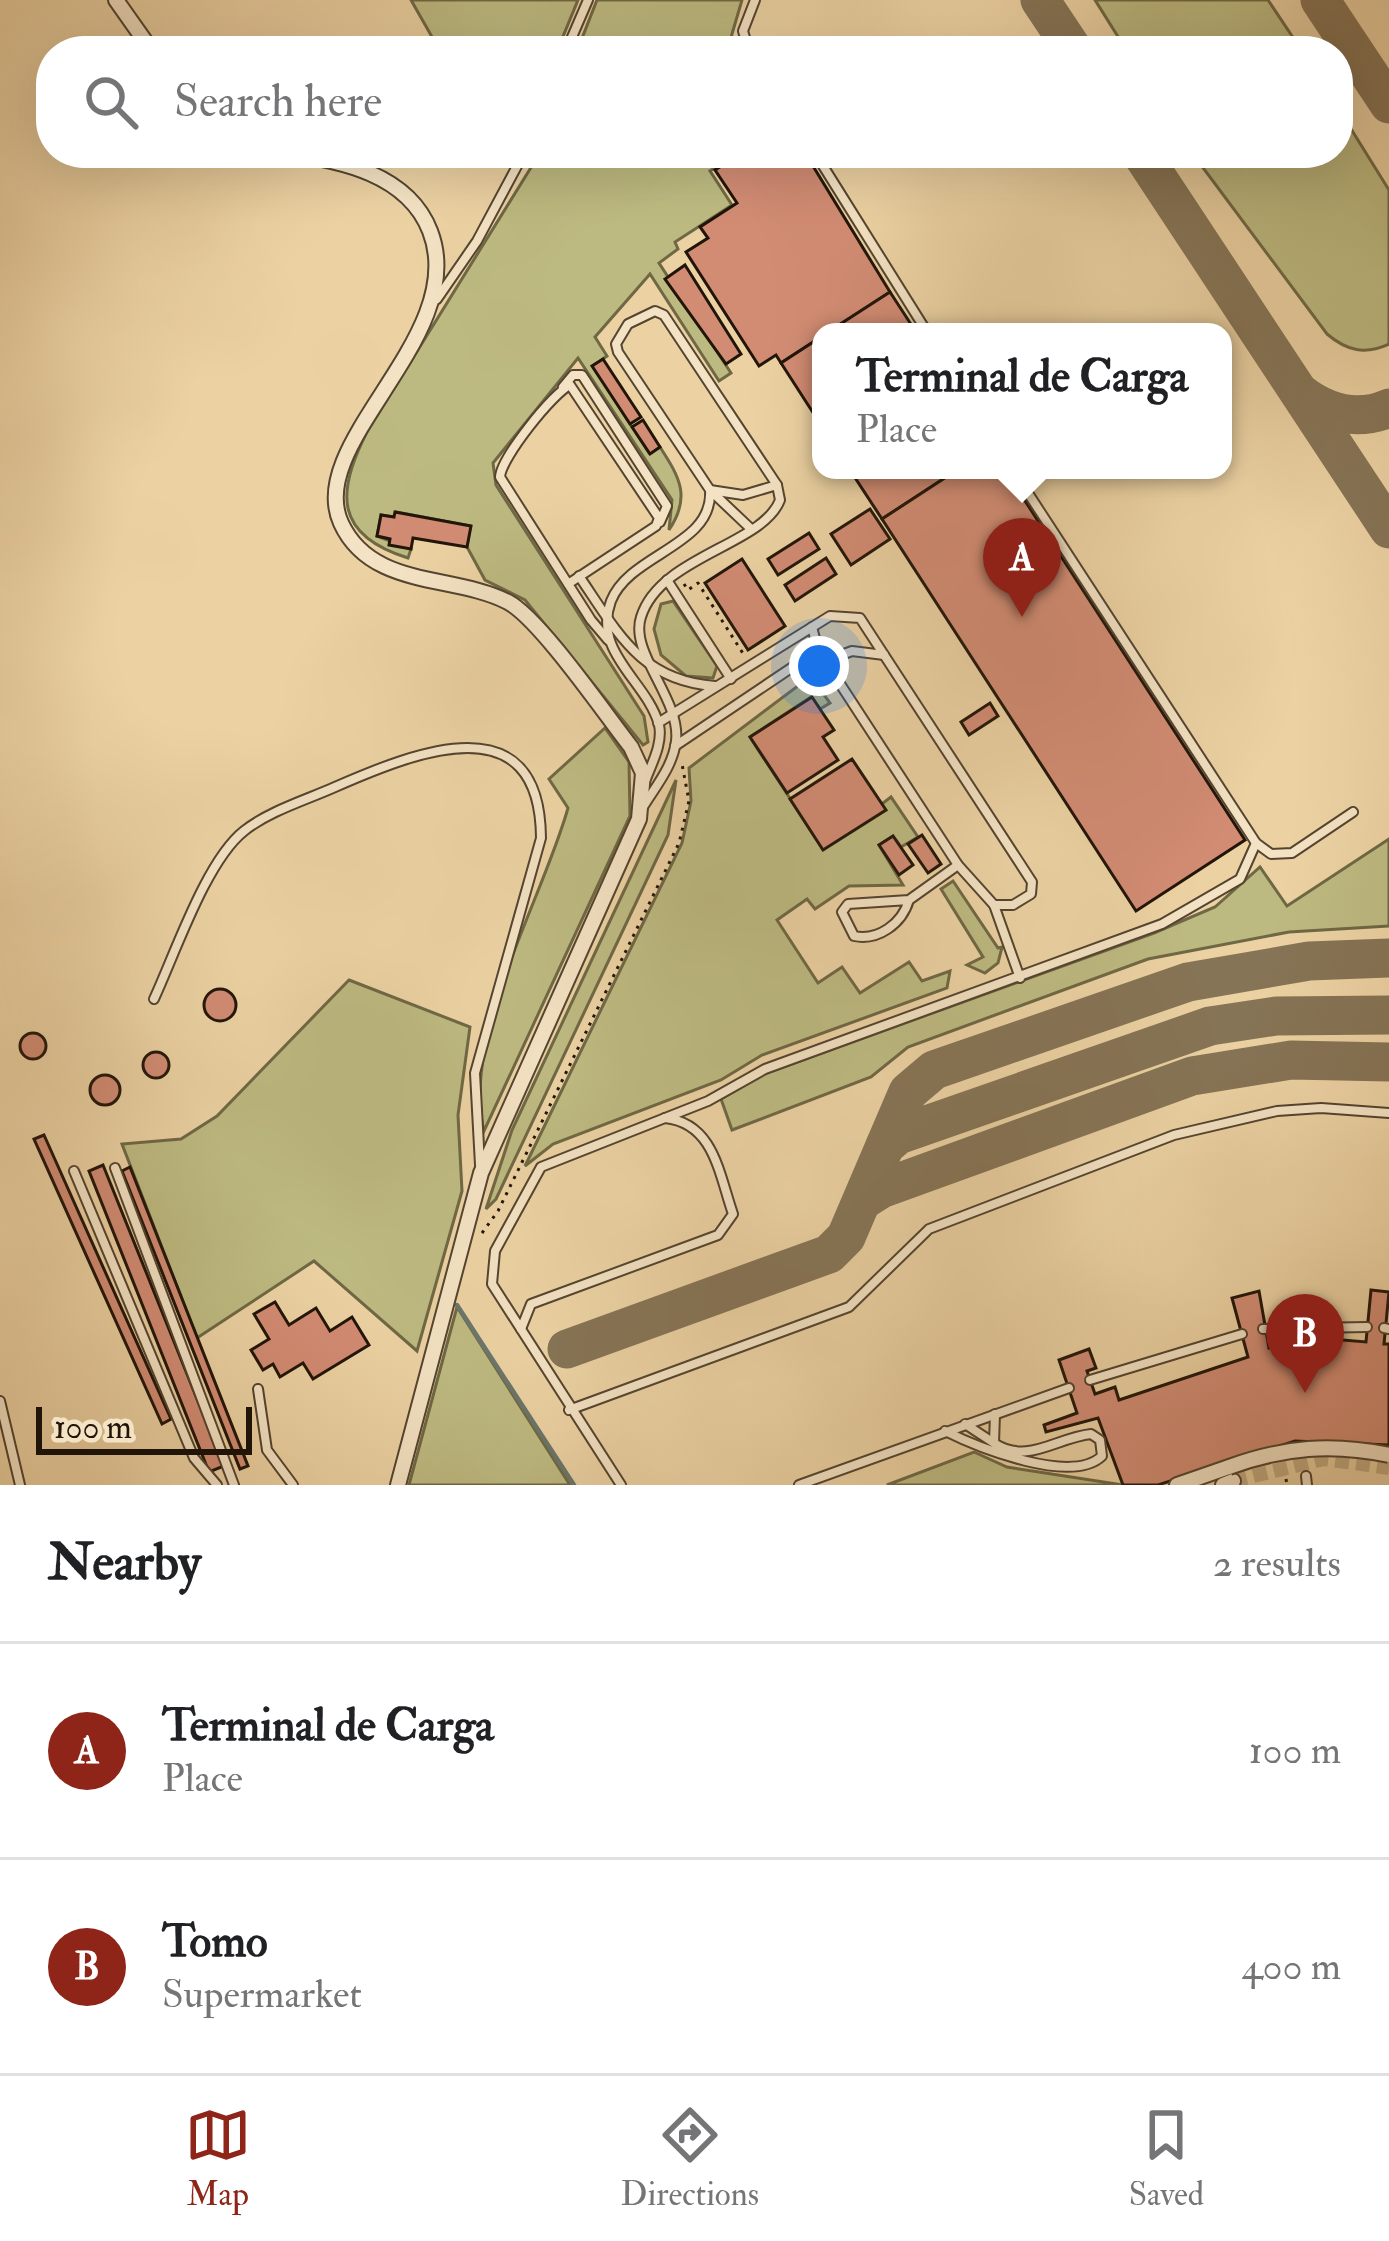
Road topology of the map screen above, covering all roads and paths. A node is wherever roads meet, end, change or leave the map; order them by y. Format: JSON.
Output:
{"nodes":[{"id":1,"x":116,"y":0,"type":"edge"},
{"id":2,"x":588,"y":0,"type":"edge"},
{"id":3,"x":754,"y":0,"type":"edge"},
{"id":4,"x":141,"y":36,"type":"edge"},
{"id":5,"x":572,"y":36,"type":"edge"},
{"id":6,"x":744,"y":36,"type":"edge"},
{"id":7,"x":356,"y":168,"type":"edge"},
{"id":8,"x":516,"y":168,"type":"edge"},
{"id":9,"x":824,"y":168,"type":"edge"},
{"id":10,"x":436,"y":298,"type":"junction"},
{"id":11,"x":921,"y":323,"type":"edge"},
{"id":12,"x":1019,"y":479,"type":"edge"},
{"id":13,"x":777,"y":485,"type":"junction"},
{"id":14,"x":710,"y":490,"type":"junction"},
{"id":15,"x":750,"y":528,"type":"junction"},
{"id":16,"x":677,"y":573,"type":"junction"},
{"id":17,"x":579,"y":577,"type":"junction"},
{"id":18,"x":667,"y":580,"type":"junction"},
{"id":19,"x":568,"y":584,"type":"junction"},
{"id":20,"x":607,"y":617,"type":"junction"},
{"id":21,"x":812,"y":626,"type":"junction"},
{"id":22,"x":608,"y":640,"type":"junction"},
{"id":23,"x":818,"y":650,"type":"junction"},
{"id":24,"x":885,"y":655,"type":"junction"},
{"id":25,"x":824,"y":661,"type":"junction"},
{"id":26,"x":655,"y":671,"type":"junction"},
{"id":27,"x":742,"y":673,"type":"junction"},
{"id":28,"x":731,"y":679,"type":"junction"},
{"id":29,"x":718,"y":686,"type":"junction"},
{"id":30,"x":674,"y":713,"type":"junction"},
{"id":31,"x":658,"y":723,"type":"junction"},
{"id":32,"x":675,"y":746,"type":"junction"},
{"id":33,"x":644,"y":786,"type":"junction"},
{"id":34,"x":643,"y":807,"type":"junction"},
{"id":35,"x":1353,"y":812,"type":"dead end"},
{"id":36,"x":1256,"y":843,"type":"junction"},
{"id":37,"x":958,"y":865,"type":"junction"},
{"id":38,"x":909,"y":900,"type":"junction"},
{"id":39,"x":994,"y":905,"type":"junction"},
{"id":40,"x":1020,"y":978,"type":"junction"},
{"id":41,"x":154,"y":999,"type":"dead end"},
{"id":42,"x":1389,"y":1113,"type":"edge"},
{"id":43,"x":663,"y":1118,"type":"junction"},
{"id":44,"x":115,"y":1168,"type":"dead end"},
{"id":45,"x":74,"y":1171,"type":"dead end"},
{"id":46,"x":482,"y":1173,"type":"junction"},
{"id":47,"x":460,"y":1242,"type":"junction"},
{"id":48,"x":500,"y":1301,"type":"junction"},
{"id":49,"x":531,"y":1304,"type":"junction"},
{"id":50,"x":1367,"y":1327,"type":"dead end"},
{"id":51,"x":1263,"y":1329,"type":"dead end"},
{"id":52,"x":520,"y":1332,"type":"junction"},
{"id":53,"x":1242,"y":1334,"type":"dead end"},
{"id":54,"x":1090,"y":1380,"type":"dead end"},
{"id":55,"x":1069,"y":1388,"type":"dead end"},
{"id":56,"x":258,"y":1389,"type":"dead end"},
{"id":57,"x":0,"y":1401,"type":"edge"},
{"id":58,"x":569,"y":1410,"type":"junction"},
{"id":59,"x":995,"y":1414,"type":"junction"},
{"id":60,"x":965,"y":1424,"type":"junction"},
{"id":61,"x":946,"y":1431,"type":"junction"},
{"id":62,"x":994,"y":1443,"type":"junction"},
{"id":63,"x":1389,"y":1455,"type":"edge"},
{"id":64,"x":20,"y":1485,"type":"edge"},
{"id":65,"x":217,"y":1485,"type":"edge"},
{"id":66,"x":234,"y":1485,"type":"edge"},
{"id":67,"x":293,"y":1485,"type":"edge"},
{"id":68,"x":398,"y":1485,"type":"edge"},
{"id":69,"x":621,"y":1485,"type":"edge"},
{"id":70,"x":799,"y":1485,"type":"edge"},
{"id":71,"x":1177,"y":1485,"type":"edge"}],
"edges":[{"from":1,"to":4,"type":"street"},
{"from":2,"to":5,"type":"lane"},
{"from":3,"to":6,"type":"lane"},
{"from":7,"to":10,"type":"street"},
{"from":8,"to":10,"type":"lane"},
{"from":9,"to":11,"type":"lane"},
{"from":10,"to":33,"type":"street"},
{"from":12,"to":36,"type":"lane"},
{"from":13,"to":14,"type":"lane"},
{"from":13,"to":14,"type":"lane"},
{"from":13,"to":15,"type":"lane"},
{"from":14,"to":15,"type":"lane"},
{"from":14,"to":20,"type":"lane"},
{"from":15,"to":16,"type":"lane"},
{"from":16,"to":18,"type":"lane"},
{"from":16,"to":27,"type":"path"},
{"from":17,"to":19,"type":"lane"},
{"from":17,"to":19,"type":"lane"},
{"from":17,"to":20,"type":"lane"},
{"from":18,"to":26,"type":"lane"},
{"from":18,"to":28,"type":"lane"},
{"from":19,"to":22,"type":"lane"},
{"from":20,"to":22,"type":"lane"},
{"from":20,"to":26,"type":"lane"},
{"from":21,"to":23,"type":"lane"},
{"from":21,"to":24,"type":"lane"},
{"from":21,"to":27,"type":"lane"},
{"from":22,"to":31,"type":"lane"},
{"from":23,"to":25,"type":"lane"},
{"from":23,"to":32,"type":"lane"},
{"from":24,"to":25,"type":"lane"},
{"from":24,"to":39,"type":"lane"},
{"from":25,"to":37,"type":"lane"},
{"from":26,"to":29,"type":"lane"},
{"from":26,"to":30,"type":"lane"},
{"from":27,"to":28,"type":"lane"},
{"from":28,"to":29,"type":"lane"},
{"from":29,"to":30,"type":"lane"},
{"from":30,"to":31,"type":"lane"},
{"from":30,"to":32,"type":"lane"},
{"from":31,"to":33,"type":"lane"},
{"from":32,"to":34,"type":"lane"},
{"from":32,"to":47,"type":"path"},
{"from":33,"to":34,"type":"street"},
{"from":34,"to":46,"type":"street"},
{"from":35,"to":36,"type":"lane"},
{"from":36,"to":40,"type":"lane"},
{"from":37,"to":38,"type":"lane"},
{"from":37,"to":39,"type":"lane"},
{"from":38,"to":38,"type":"lane"},
{"from":39,"to":40,"type":"lane"},
{"from":40,"to":43,"type":"lane"},
{"from":41,"to":46,"type":"lane"},
{"from":42,"to":58,"type":"lane"},
{"from":43,"to":48,"type":"lane"},
{"from":43,"to":49,"type":"lane"},
{"from":44,"to":66,"type":"lane"},
{"from":45,"to":65,"type":"lane"},
{"from":46,"to":47,"type":"street"},
{"from":47,"to":68,"type":"street"},
{"from":48,"to":49,"type":"lane"},
{"from":48,"to":52,"type":"lane"},
{"from":49,"to":52,"type":"lane"},
{"from":50,"to":51,"type":"lane"},
{"from":52,"to":58,"type":"lane"},
{"from":53,"to":54,"type":"lane"},
{"from":55,"to":59,"type":"lane"},
{"from":56,"to":67,"type":"lane"},
{"from":57,"to":64,"type":"lane"},
{"from":58,"to":69,"type":"lane"},
{"from":59,"to":60,"type":"lane"},
{"from":59,"to":62,"type":"lane"},
{"from":60,"to":61,"type":"lane"},
{"from":60,"to":62,"type":"lane"},
{"from":61,"to":62,"type":"lane"},
{"from":61,"to":70,"type":"lane"},
{"from":63,"to":71,"type":"street","bridge":true}]}
